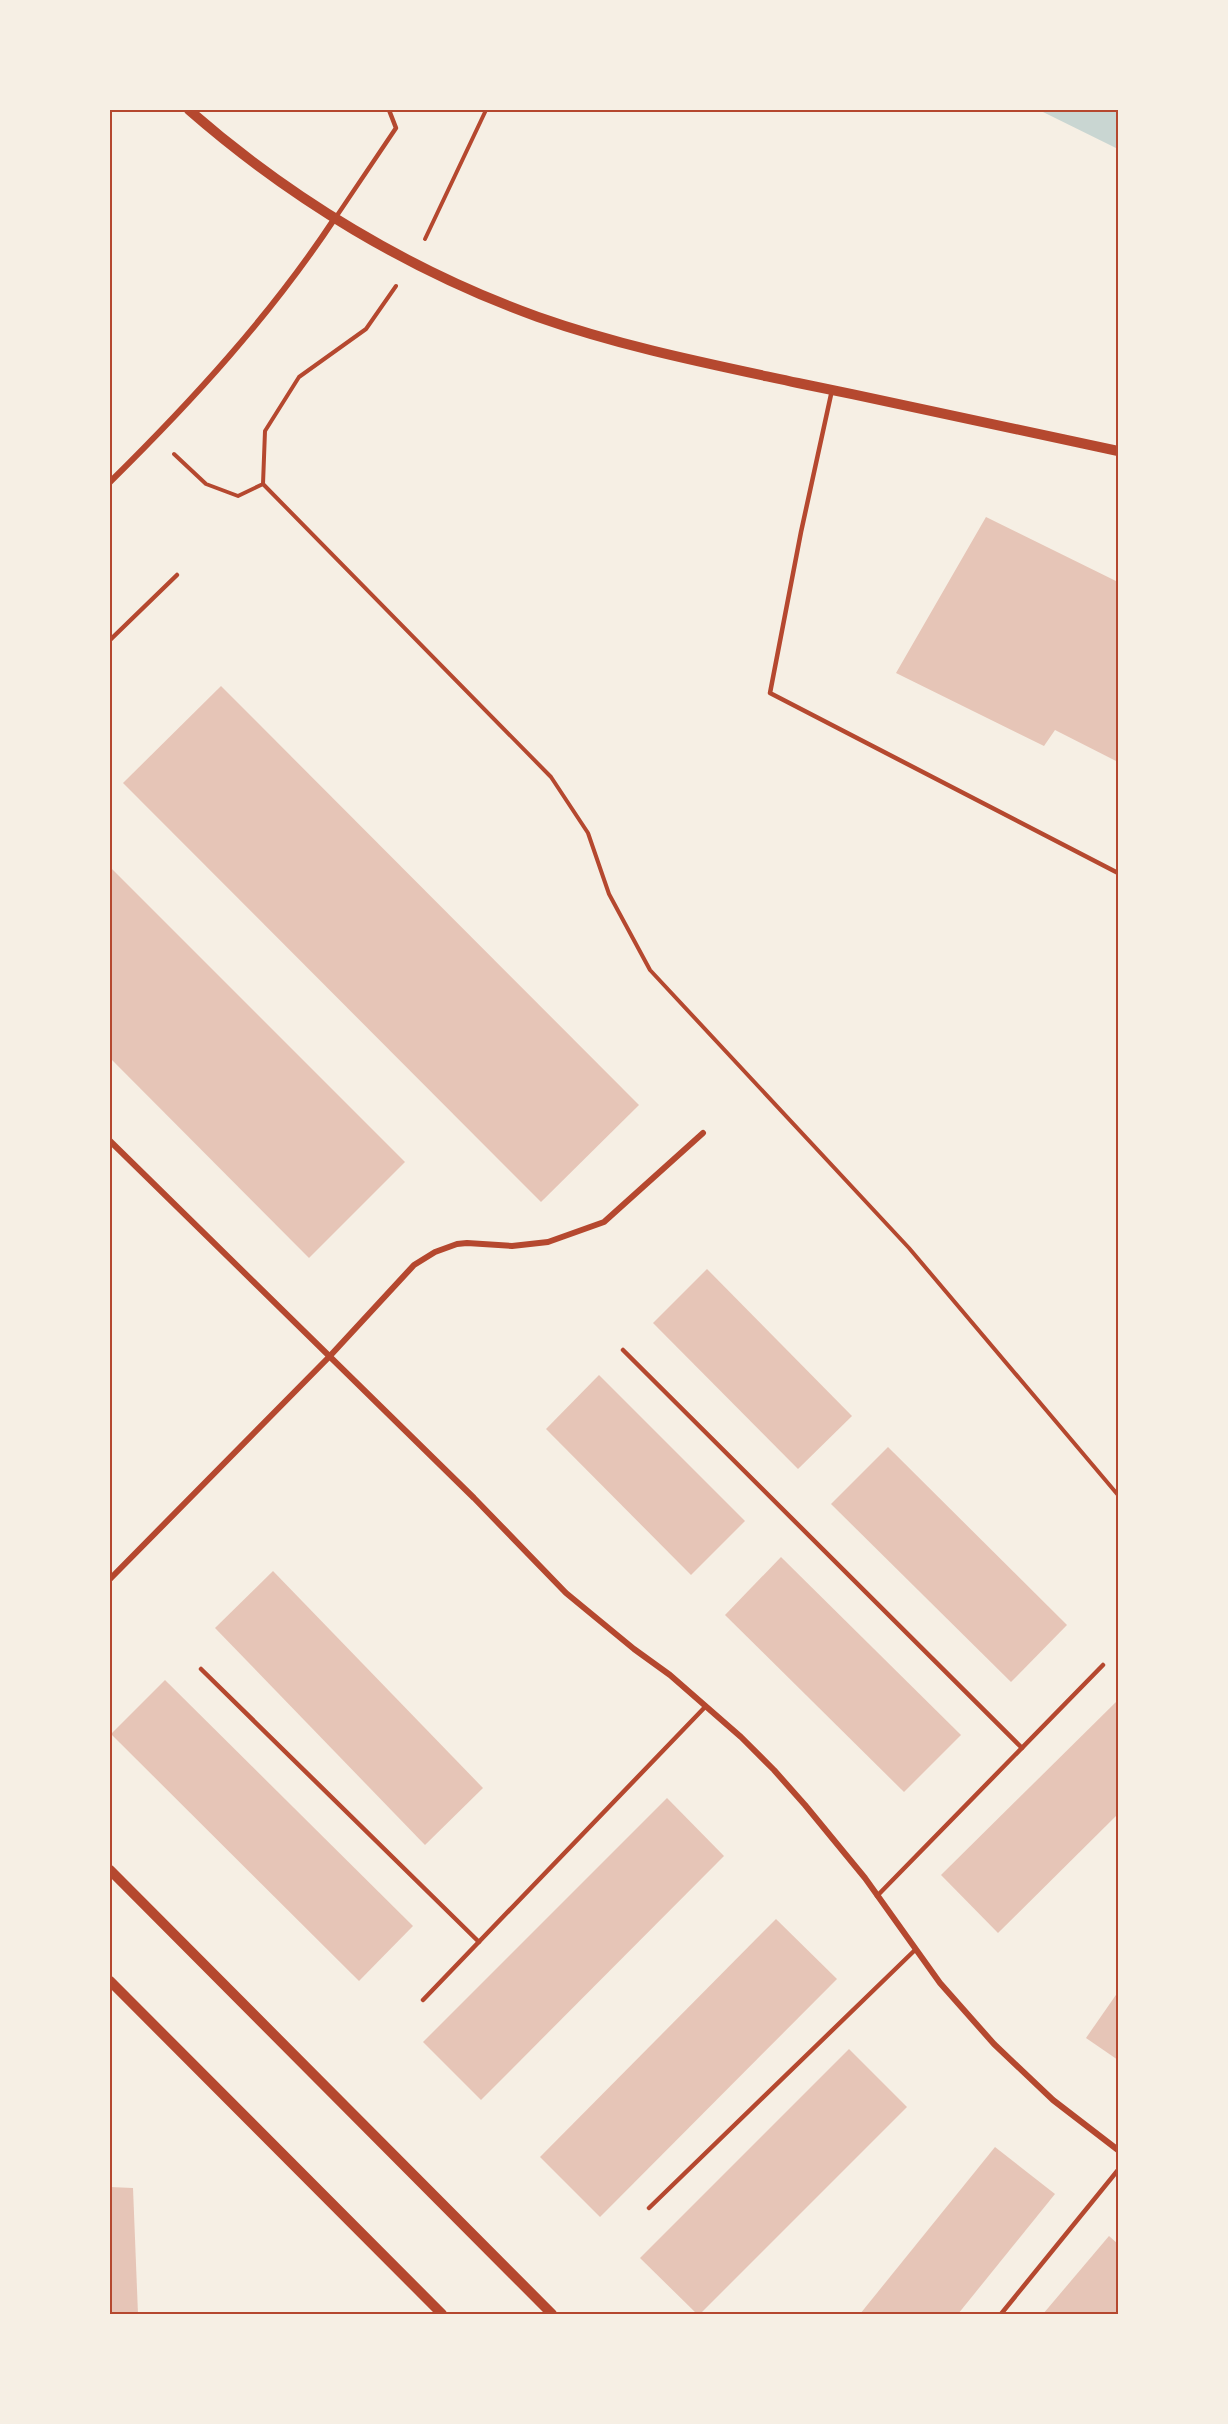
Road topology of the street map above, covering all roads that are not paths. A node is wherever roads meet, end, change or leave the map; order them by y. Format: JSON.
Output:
{"nodes":[{"id":1,"x":189,"y":110,"type":"edge"},
{"id":2,"x":389,"y":110,"type":"edge"},
{"id":3,"x":335,"y":218,"type":"junction"},
{"id":4,"x":832,"y":390,"type":"junction"},
{"id":5,"x":1119,"y":451,"type":"edge"},
{"id":6,"x":110,"y":482,"type":"edge"},
{"id":7,"x":177,"y":575,"type":"dead end"},
{"id":8,"x":110,"y":640,"type":"edge"},
{"id":9,"x":1119,"y":873,"type":"edge"},
{"id":10,"x":704,"y":1133,"type":"dead end"},
{"id":11,"x":110,"y":1141,"type":"edge"},
{"id":12,"x":623,"y":1350,"type":"dead end"},
{"id":13,"x":328,"y":1357,"type":"junction"},
{"id":14,"x":110,"y":1579,"type":"edge"},
{"id":15,"x":1103,"y":1665,"type":"dead end"},
{"id":16,"x":201,"y":1669,"type":"dead end"},
{"id":17,"x":706,"y":1706,"type":"junction"},
{"id":18,"x":1022,"y":1748,"type":"junction"},
{"id":19,"x":110,"y":1870,"type":"edge"},
{"id":20,"x":878,"y":1896,"type":"junction"},
{"id":21,"x":479,"y":1942,"type":"junction"},
{"id":22,"x":915,"y":1950,"type":"junction"},
{"id":23,"x":110,"y":1981,"type":"edge"},
{"id":24,"x":423,"y":2000,"type":"dead end"},
{"id":25,"x":1119,"y":2150,"type":"edge"},
{"id":26,"x":1119,"y":2170,"type":"edge"},
{"id":27,"x":649,"y":2208,"type":"dead end"},
{"id":28,"x":442,"y":2314,"type":"edge"},
{"id":29,"x":552,"y":2314,"type":"edge"},
{"id":30,"x":1000,"y":2314,"type":"edge"}],
"edges":[{"from":1,"to":3,"type":"street"},
{"from":2,"to":3,"type":"lane"},
{"from":3,"to":4,"type":"street"},
{"from":3,"to":6,"type":"street"},
{"from":4,"to":5,"type":"street"},
{"from":4,"to":9,"type":"lane"},
{"from":7,"to":8,"type":"lane"},
{"from":10,"to":13,"type":"street"},
{"from":11,"to":13,"type":"street"},
{"from":12,"to":18,"type":"lane"},
{"from":13,"to":14,"type":"street"},
{"from":13,"to":17,"type":"street"},
{"from":15,"to":18,"type":"lane"},
{"from":16,"to":21,"type":"lane"},
{"from":17,"to":20,"type":"street"},
{"from":17,"to":21,"type":"lane"},
{"from":18,"to":20,"type":"lane"},
{"from":19,"to":29,"type":"street"},
{"from":20,"to":22,"type":"street"},
{"from":21,"to":24,"type":"lane"},
{"from":22,"to":25,"type":"street"},
{"from":22,"to":27,"type":"lane"},
{"from":23,"to":28,"type":"street"},
{"from":26,"to":30,"type":"lane"}]}
